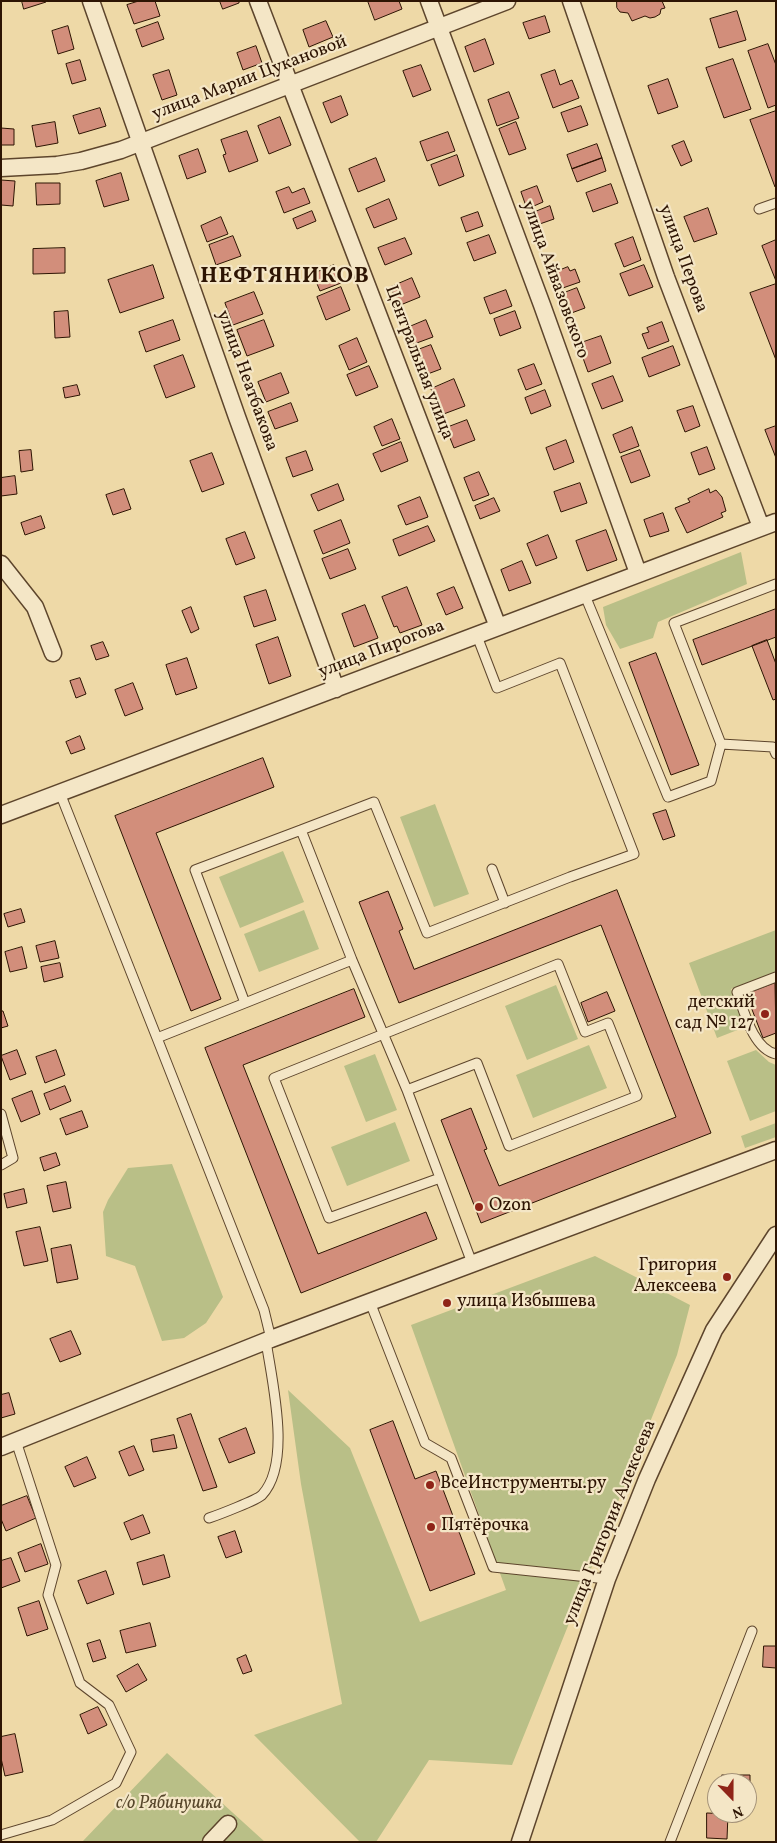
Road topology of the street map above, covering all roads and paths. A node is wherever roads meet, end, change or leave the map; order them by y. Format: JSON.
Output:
{"nodes":[{"id":1,"x":91,"y":1,"type":"edge"},
{"id":2,"x":258,"y":1,"type":"edge"},
{"id":3,"x":429,"y":1,"type":"edge"},
{"id":4,"x":507,"y":1,"type":"edge"},
{"id":5,"x":571,"y":1,"type":"edge"},
{"id":6,"x":439,"y":27,"type":"junction"},
{"id":7,"x":290,"y":85,"type":"junction"},
{"id":8,"x":141,"y":142,"type":"junction"},
{"id":9,"x":1,"y":168,"type":"edge"},
{"id":10,"x":776,"y":203,"type":"edge"},
{"id":11,"x":759,"y":209,"type":"dead end"},
{"id":12,"x":768,"y":525,"type":"edge"},
{"id":13,"x":1,"y":564,"type":"edge"},
{"id":14,"x":638,"y":573,"type":"junction"},
{"id":15,"x":776,"y":584,"type":"edge"},
{"id":16,"x":584,"y":593,"type":"junction"},
{"id":17,"x":498,"y":627,"type":"junction"},
{"id":18,"x":476,"y":636,"type":"junction"},
{"id":19,"x":53,"y":652,"type":"dead end"},
{"id":20,"x":336,"y":688,"type":"junction"},
{"id":21,"x":721,"y":744,"type":"junction"},
{"id":22,"x":776,"y":754,"type":"edge"},
{"id":23,"x":60,"y":793,"type":"junction"},
{"id":24,"x":1,"y":815,"type":"edge"},
{"id":25,"x":301,"y":830,"type":"junction"},
{"id":26,"x":492,"y":869,"type":"dead end"},
{"id":27,"x":505,"y":903,"type":"junction"},
{"id":28,"x":352,"y":960,"type":"junction"},
{"id":29,"x":776,"y":977,"type":"edge"},
{"id":30,"x":245,"y":1003,"type":"junction"},
{"id":31,"x":382,"y":1033,"type":"junction"},
{"id":32,"x":157,"y":1038,"type":"junction"},
{"id":33,"x":776,"y":1054,"type":"edge"},
{"id":34,"x":407,"y":1090,"type":"junction"},
{"id":35,"x":1,"y":1114,"type":"edge"},
{"id":36,"x":776,"y":1150,"type":"edge"},
{"id":37,"x":1,"y":1165,"type":"edge"},
{"id":38,"x":440,"y":1178,"type":"junction"},
{"id":39,"x":776,"y":1235,"type":"edge"},
{"id":40,"x":472,"y":1263,"type":"junction"},
{"id":41,"x":370,"y":1302,"type":"junction"},
{"id":42,"x":269,"y":1340,"type":"junction"},
{"id":43,"x":9,"y":1444,"type":"edge"},
{"id":44,"x":209,"y":1518,"type":"dead end"},
{"id":45,"x":607,"y":1579,"type":"junction"},
{"id":46,"x":752,"y":1631,"type":"dead end"},
{"id":47,"x":228,"y":1824,"type":"dead end"},
{"id":48,"x":1,"y":1835,"type":"edge"},
{"id":49,"x":212,"y":1842,"type":"edge"},
{"id":50,"x":520,"y":1842,"type":"edge"},
{"id":51,"x":670,"y":1842,"type":"edge"}],
"edges":[{"from":1,"to":8,"type":"street","name":"улица Неатбакова"},
{"from":2,"to":7,"type":"street","name":"Центральная улица"},
{"from":3,"to":6,"type":"street","name":"улица Айвазовского"},
{"from":4,"to":6,"type":"street","name":"улица Марии Цукановой"},
{"from":5,"to":12,"type":"street","name":"улица Перова"},
{"from":6,"to":7,"type":"street","name":"улица Марии Цукановой"},
{"from":6,"to":14,"type":"street","name":"улица Айвазовского"},
{"from":7,"to":8,"type":"street","name":"улица Марии Цукановой"},
{"from":7,"to":17,"type":"street","name":"Центральная улица"},
{"from":8,"to":9,"type":"street","name":"улица Марии Цукановой"},
{"from":8,"to":20,"type":"street","name":"улица Неатбакова"},
{"from":10,"to":11,"type":"lane"},
{"from":12,"to":14,"type":"street","name":"улица Пирогова"},
{"from":13,"to":19,"type":"street"},
{"from":14,"to":16,"type":"street","name":"улица Пирогова"},
{"from":15,"to":21,"type":"lane"},
{"from":16,"to":17,"type":"street","name":"улица Пирогова"},
{"from":16,"to":21,"type":"lane"},
{"from":17,"to":18,"type":"street","name":"улица Пирогова"},
{"from":18,"to":20,"type":"street","name":"улица Пирогова"},
{"from":18,"to":27,"type":"lane"},
{"from":20,"to":23,"type":"street","name":"улица Пирогова"},
{"from":21,"to":22,"type":"lane"},
{"from":23,"to":24,"type":"street","name":"улица Пирогова"},
{"from":23,"to":32,"type":"lane"},
{"from":25,"to":27,"type":"lane"},
{"from":25,"to":28,"type":"lane"},
{"from":25,"to":30,"type":"lane"},
{"from":26,"to":27,"type":"lane"},
{"from":28,"to":30,"type":"lane"},
{"from":28,"to":31,"type":"lane"},
{"from":29,"to":33,"type":"lane"},
{"from":30,"to":32,"type":"lane"},
{"from":31,"to":34,"type":"lane"},
{"from":31,"to":34,"type":"lane"},
{"from":31,"to":38,"type":"lane"},
{"from":32,"to":42,"type":"lane"},
{"from":34,"to":38,"type":"lane"},
{"from":35,"to":37,"type":"lane"},
{"from":36,"to":40,"type":"street"},
{"from":38,"to":40,"type":"lane"},
{"from":39,"to":45,"type":"street","name":"улица Григория Алексеева"},
{"from":40,"to":41,"type":"street"},
{"from":41,"to":42,"type":"street"},
{"from":41,"to":45,"type":"lane"},
{"from":42,"to":43,"type":"street"},
{"from":42,"to":44,"type":"lane"},
{"from":43,"to":48,"type":"lane"},
{"from":45,"to":50,"type":"street","name":"улица Григория Алексеева"},
{"from":46,"to":51,"type":"lane"},
{"from":47,"to":49,"type":"street"}]}
